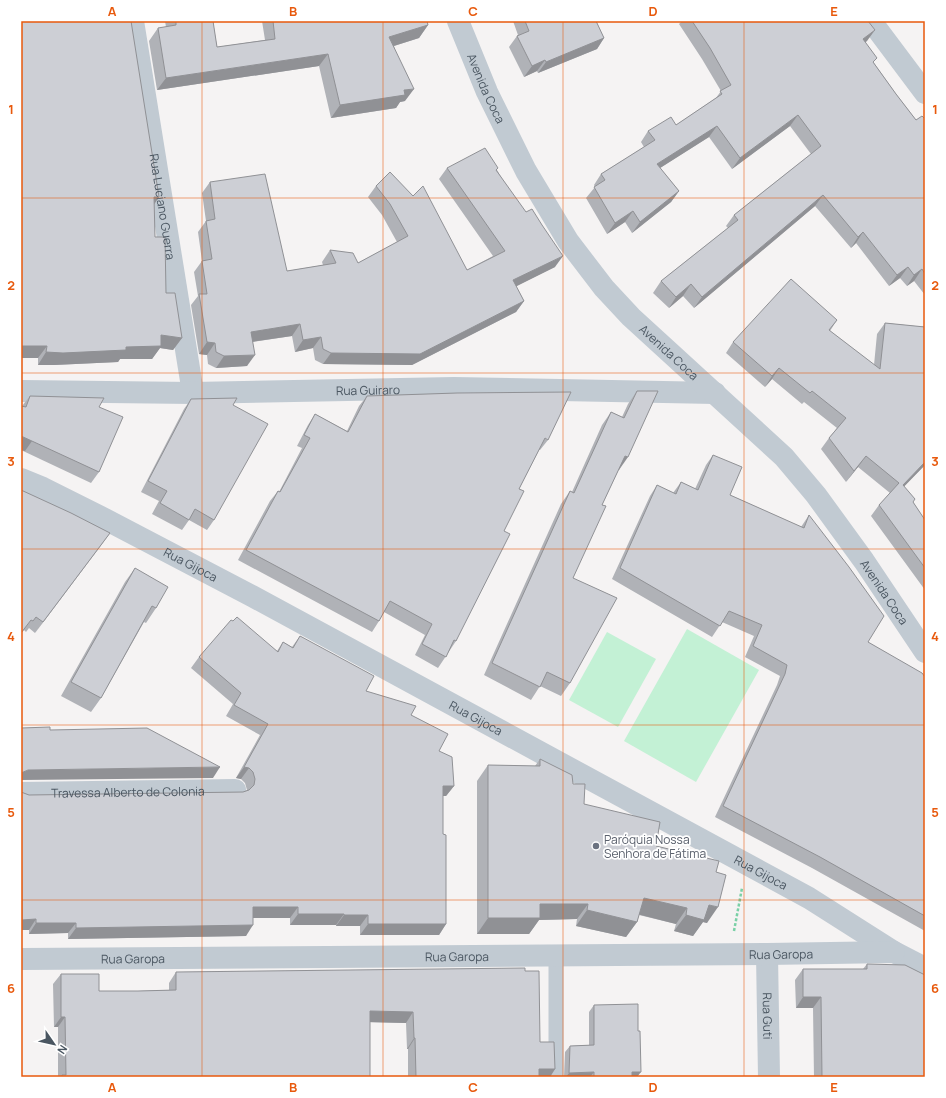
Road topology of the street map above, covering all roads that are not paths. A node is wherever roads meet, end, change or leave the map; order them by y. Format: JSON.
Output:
{"nodes":[{"id":1,"x":133,"y":21,"type":"edge"},
{"id":2,"x":458,"y":21,"type":"edge"},
{"id":3,"x":871,"y":21,"type":"edge"},
{"id":4,"x":925,"y":93,"type":"edge"},
{"id":5,"x":21,"y":391,"type":"edge"},
{"id":6,"x":193,"y":393,"type":"junction"},
{"id":7,"x":715,"y":393,"type":"junction"},
{"id":8,"x":21,"y":479,"type":"edge"},
{"id":9,"x":925,"y":652,"type":"edge"},
{"id":10,"x":235,"y":790,"type":"dead end"},
{"id":11,"x":21,"y":793,"type":"edge"},
{"id":12,"x":894,"y":952,"type":"junction"},
{"id":13,"x":767,"y":954,"type":"junction"},
{"id":14,"x":556,"y":955,"type":"junction"},
{"id":15,"x":21,"y":959,"type":"edge"},
{"id":16,"x":925,"y":968,"type":"edge"},
{"id":17,"x":556,"y":1077,"type":"edge"},
{"id":18,"x":769,"y":1077,"type":"edge"}],
"edges":[{"from":1,"to":6,"type":"street","name":"Rua Luciano Guerra"},
{"from":2,"to":7,"type":"street","name":"Avenida Coca"},
{"from":3,"to":4,"type":"street"},
{"from":5,"to":6,"type":"street","name":"Rua Guiraro"},
{"from":6,"to":7,"type":"street","name":"Rua Guiraro"},
{"from":7,"to":9,"type":"street","name":"Avenida Coca"},
{"from":8,"to":12,"type":"street","name":"Rua Gijoca"},
{"from":10,"to":11,"type":"street","name":"Travessa Alberto de Colonia"},
{"from":12,"to":13,"type":"street","name":"Rua Garopa"},
{"from":12,"to":16,"type":"street","name":"Rua Gijoca"},
{"from":13,"to":14,"type":"street","name":"Rua Garopa"},
{"from":13,"to":18,"type":"street","name":"Rua Guti"},
{"from":14,"to":15,"type":"street","name":"Rua Garopa"},
{"from":14,"to":17,"type":"lane"}]}
